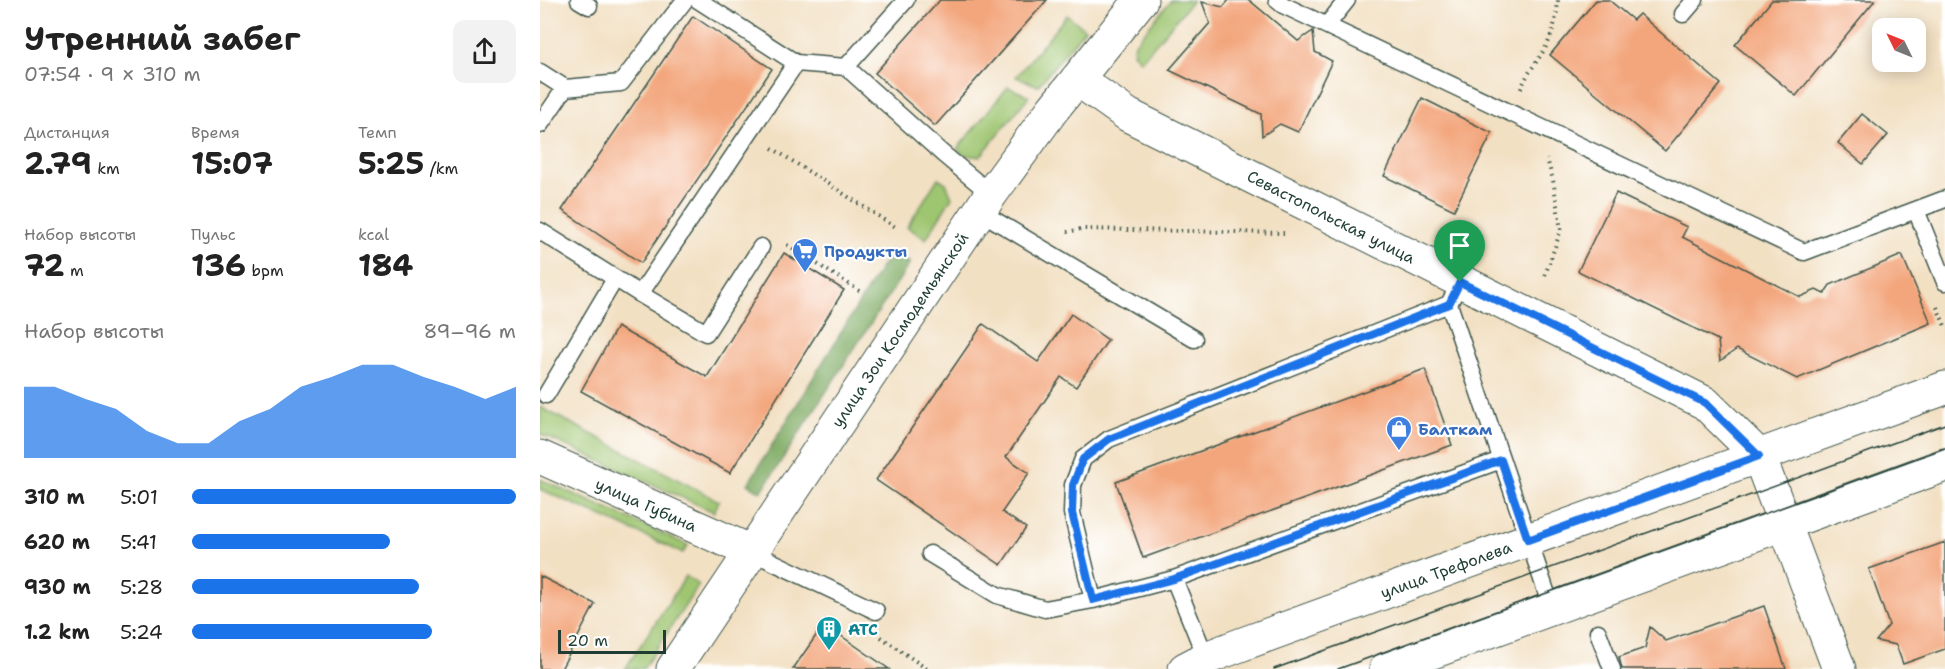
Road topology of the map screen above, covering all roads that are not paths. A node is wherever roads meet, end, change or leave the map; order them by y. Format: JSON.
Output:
{"nodes":[{"id":1,"x":685,"y":0,"type":"edge"},
{"id":2,"x":698,"y":0,"type":"edge"},
{"id":3,"x":906,"y":0,"type":"edge"},
{"id":4,"x":1141,"y":0,"type":"edge"},
{"id":5,"x":1277,"y":0,"type":"edge"},
{"id":6,"x":1347,"y":0,"type":"edge"},
{"id":7,"x":1695,"y":0,"type":"edge"},
{"id":8,"x":1683,"y":14,"type":"dead end"},
{"id":9,"x":1326,"y":25,"type":"junction"},
{"id":10,"x":795,"y":63,"type":"junction"},
{"id":11,"x":846,"y":67,"type":"junction"},
{"id":12,"x":540,"y":72,"type":"edge"},
{"id":13,"x":1077,"y":79,"type":"junction"},
{"id":14,"x":565,"y":87,"type":"junction"},
{"id":15,"x":540,"y":125,"type":"edge"},
{"id":16,"x":1945,"y":199,"type":"edge"},
{"id":17,"x":985,"y":202,"type":"junction"},
{"id":18,"x":1916,"y":210,"type":"junction"},
{"id":19,"x":540,"y":231,"type":"edge"},
{"id":20,"x":761,"y":247,"type":"road end"},
{"id":21,"x":615,"y":279,"type":"junction"},
{"id":22,"x":1945,"y":282,"type":"edge"},
{"id":23,"x":1454,"y":293,"type":"junction"},
{"id":24,"x":640,"y":294,"type":"junction"},
{"id":25,"x":1194,"y":339,"type":"dead end"},
{"id":26,"x":1945,"y":388,"type":"edge"},
{"id":27,"x":546,"y":395,"type":"dead end"},
{"id":28,"x":1759,"y":456,"type":"junction"},
{"id":29,"x":540,"y":457,"type":"edge"},
{"id":30,"x":1501,"y":460,"type":"junction"},
{"id":31,"x":1945,"y":465,"type":"edge"},
{"id":32,"x":1784,"y":524,"type":"junction"},
{"id":33,"x":1528,"y":540,"type":"junction"},
{"id":34,"x":752,"y":552,"type":"junction"},
{"id":35,"x":930,"y":554,"type":"dead end"},
{"id":36,"x":1174,"y":579,"type":"junction"},
{"id":37,"x":1093,"y":600,"type":"junction"},
{"id":38,"x":1552,"y":609,"type":"junction"},
{"id":39,"x":876,"y":610,"type":"road end"},
{"id":40,"x":1598,"y":632,"type":"dead end"},
{"id":41,"x":1200,"y":665,"type":"edge"},
{"id":42,"x":673,"y":669,"type":"edge"},
{"id":43,"x":1386,"y":669,"type":"edge"},
{"id":44,"x":1612,"y":669,"type":"edge"},
{"id":45,"x":1839,"y":669,"type":"edge"}],
"edges":[{"from":1,"to":14,"type":"lane"},
{"from":2,"to":10,"type":"lane"},
{"from":3,"to":11,"type":"lane"},
{"from":4,"to":13,"type":"street","name":"улица Зои Космодемьянской"},
{"from":5,"to":9,"type":"lane"},
{"from":6,"to":9,"type":"lane"},
{"from":7,"to":8,"type":"lane"},
{"from":9,"to":18,"type":"lane"},
{"from":10,"to":11,"type":"lane"},
{"from":10,"to":24,"type":"lane"},
{"from":11,"to":17,"type":"lane"},
{"from":12,"to":14,"type":"lane"},
{"from":13,"to":17,"type":"street","name":"улица Зои Космодемьянской"},
{"from":13,"to":23,"type":"street","name":"Севастопольская улица"},
{"from":14,"to":15,"type":"lane"},
{"from":16,"to":18,"type":"lane"},
{"from":17,"to":25,"type":"lane"},
{"from":17,"to":34,"type":"street","name":"улица Зои Космодемьянской"},
{"from":18,"to":22,"type":"lane"},
{"from":19,"to":21,"type":"lane"},
{"from":20,"to":24,"type":"lane"},
{"from":21,"to":24,"type":"lane"},
{"from":21,"to":27,"type":"lane"},
{"from":23,"to":28,"type":"street","name":"Севастопольская улица"},
{"from":23,"to":30,"type":"lane"},
{"from":23,"to":37,"type":"lane"},
{"from":26,"to":28,"type":"street","name":"улица Трефолева"},
{"from":28,"to":32,"type":"street","name":"Севастопольская улица"},
{"from":28,"to":33,"type":"street","name":"улица Трефолева"},
{"from":29,"to":34,"type":"street","name":"улица Губина"},
{"from":30,"to":33,"type":"lane"},
{"from":30,"to":36,"type":"lane"},
{"from":31,"to":32,"type":"street"},
{"from":32,"to":38,"type":"street"},
{"from":32,"to":45,"type":"street","name":"Севастопольская улица"},
{"from":33,"to":38,"type":"lane"},
{"from":33,"to":41,"type":"street","name":"улица Трефолева"},
{"from":34,"to":39,"type":"lane"},
{"from":34,"to":42,"type":"street","name":"улица Зои Космодемьянской"},
{"from":35,"to":37,"type":"lane"},
{"from":36,"to":37,"type":"lane"},
{"from":36,"to":41,"type":"lane"},
{"from":38,"to":43,"type":"street"},
{"from":40,"to":44,"type":"lane"}]}
